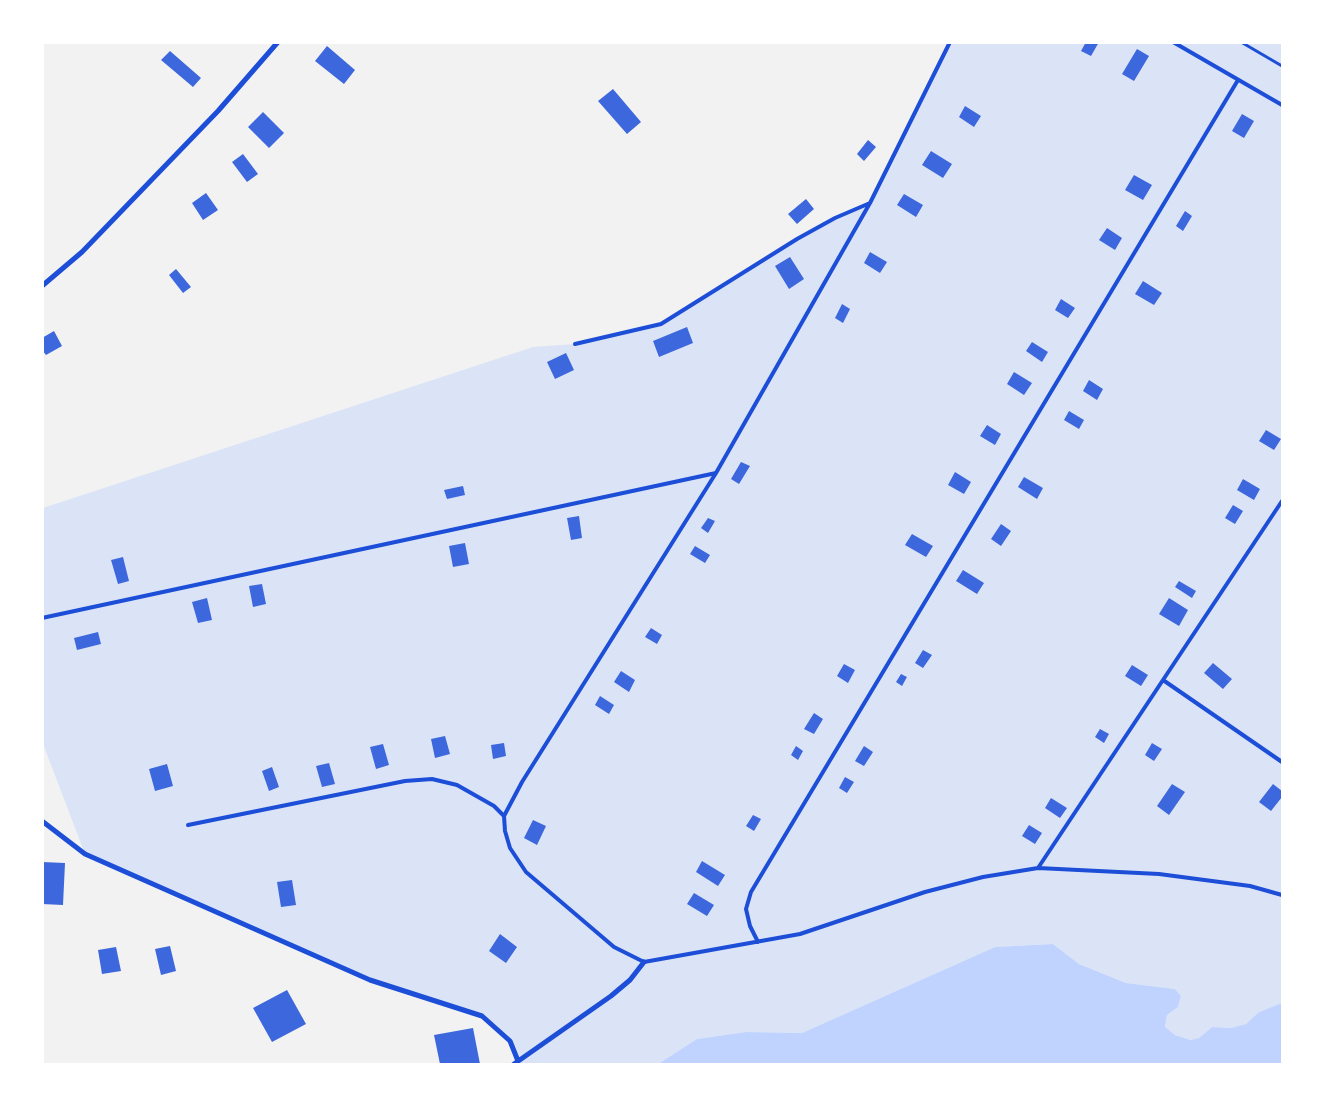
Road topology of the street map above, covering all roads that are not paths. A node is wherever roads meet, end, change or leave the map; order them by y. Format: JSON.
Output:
{"nodes":[{"id":1,"x":278,"y":42,"type":"edge"},
{"id":2,"x":950,"y":42,"type":"edge"},
{"id":3,"x":1173,"y":42,"type":"edge"},
{"id":4,"x":1238,"y":80,"type":"junction"},
{"id":5,"x":1282,"y":105,"type":"edge"},
{"id":6,"x":870,"y":203,"type":"junction"},
{"id":7,"x":42,"y":286,"type":"edge"},
{"id":8,"x":575,"y":344,"type":"dead end"},
{"id":9,"x":716,"y":473,"type":"junction"},
{"id":10,"x":1282,"y":500,"type":"edge"},
{"id":11,"x":42,"y":618,"type":"edge"},
{"id":12,"x":1163,"y":680,"type":"junction"},
{"id":13,"x":1282,"y":762,"type":"edge"},
{"id":14,"x":504,"y":816,"type":"junction"},
{"id":15,"x":42,"y":821,"type":"edge"},
{"id":16,"x":188,"y":825,"type":"dead end"},
{"id":17,"x":1038,"y":868,"type":"junction"},
{"id":18,"x":1282,"y":895,"type":"edge"},
{"id":19,"x":758,"y":942,"type":"junction"},
{"id":20,"x":644,"y":962,"type":"junction"},
{"id":21,"x":516,"y":1063,"type":"edge"}],
"edges":[{"from":1,"to":7,"type":"street"},
{"from":2,"to":6,"type":"lane"},
{"from":3,"to":4,"type":"lane"},
{"from":4,"to":5,"type":"lane"},
{"from":4,"to":19,"type":"lane"},
{"from":6,"to":8,"type":"lane"},
{"from":6,"to":9,"type":"lane"},
{"from":9,"to":11,"type":"lane"},
{"from":9,"to":14,"type":"lane"},
{"from":10,"to":12,"type":"lane"},
{"from":12,"to":13,"type":"lane"},
{"from":12,"to":17,"type":"lane"},
{"from":14,"to":16,"type":"lane"},
{"from":14,"to":20,"type":"lane"},
{"from":15,"to":21,"type":"street"},
{"from":17,"to":18,"type":"lane"},
{"from":17,"to":19,"type":"lane"},
{"from":19,"to":20,"type":"lane"},
{"from":20,"to":21,"type":"street"}]}
